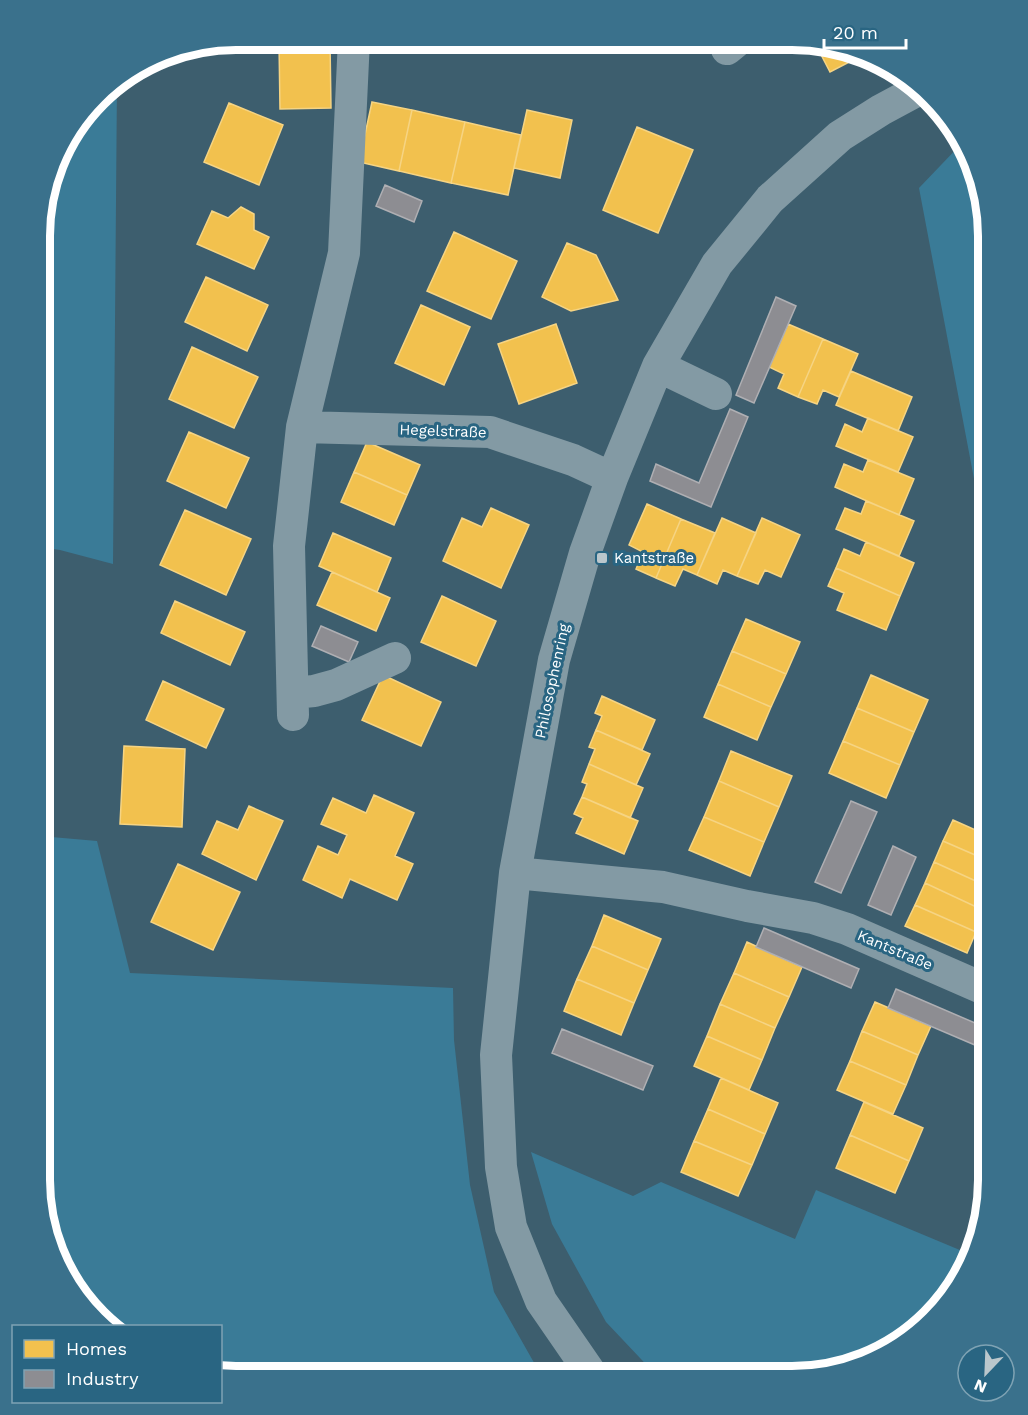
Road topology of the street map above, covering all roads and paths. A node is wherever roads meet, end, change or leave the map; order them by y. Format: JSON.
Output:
{"nodes":[{"id":1,"x":353,"y":50,"type":"edge"},
{"id":2,"x":912,"y":93,"type":"edge"},
{"id":3,"x":658,"y":366,"type":"junction"},
{"id":4,"x":716,"y":394,"type":"dead end"},
{"id":5,"x":302,"y":427,"type":"junction"},
{"id":6,"x":612,"y":478,"type":"junction"},
{"id":7,"x":395,"y":658,"type":"dead end"},
{"id":8,"x":515,"y":873,"type":"junction"},
{"id":9,"x":978,"y":986,"type":"edge"},
{"id":10,"x":585,"y":1366,"type":"edge"}],
"edges":[{"from":1,"to":5,"type":"street"},
{"from":2,"to":3,"type":"street","name":"Philosophenring"},
{"from":3,"to":4,"type":"street"},
{"from":3,"to":6,"type":"street","name":"Philosophenring"},
{"from":5,"to":6,"type":"street","name":"Hegelstraße"},
{"from":5,"to":7,"type":"street"},
{"from":6,"to":8,"type":"street","name":"Philosophenring"},
{"from":8,"to":9,"type":"street","name":"Kantstraße"},
{"from":8,"to":10,"type":"street","name":"Philosophenring"}]}
